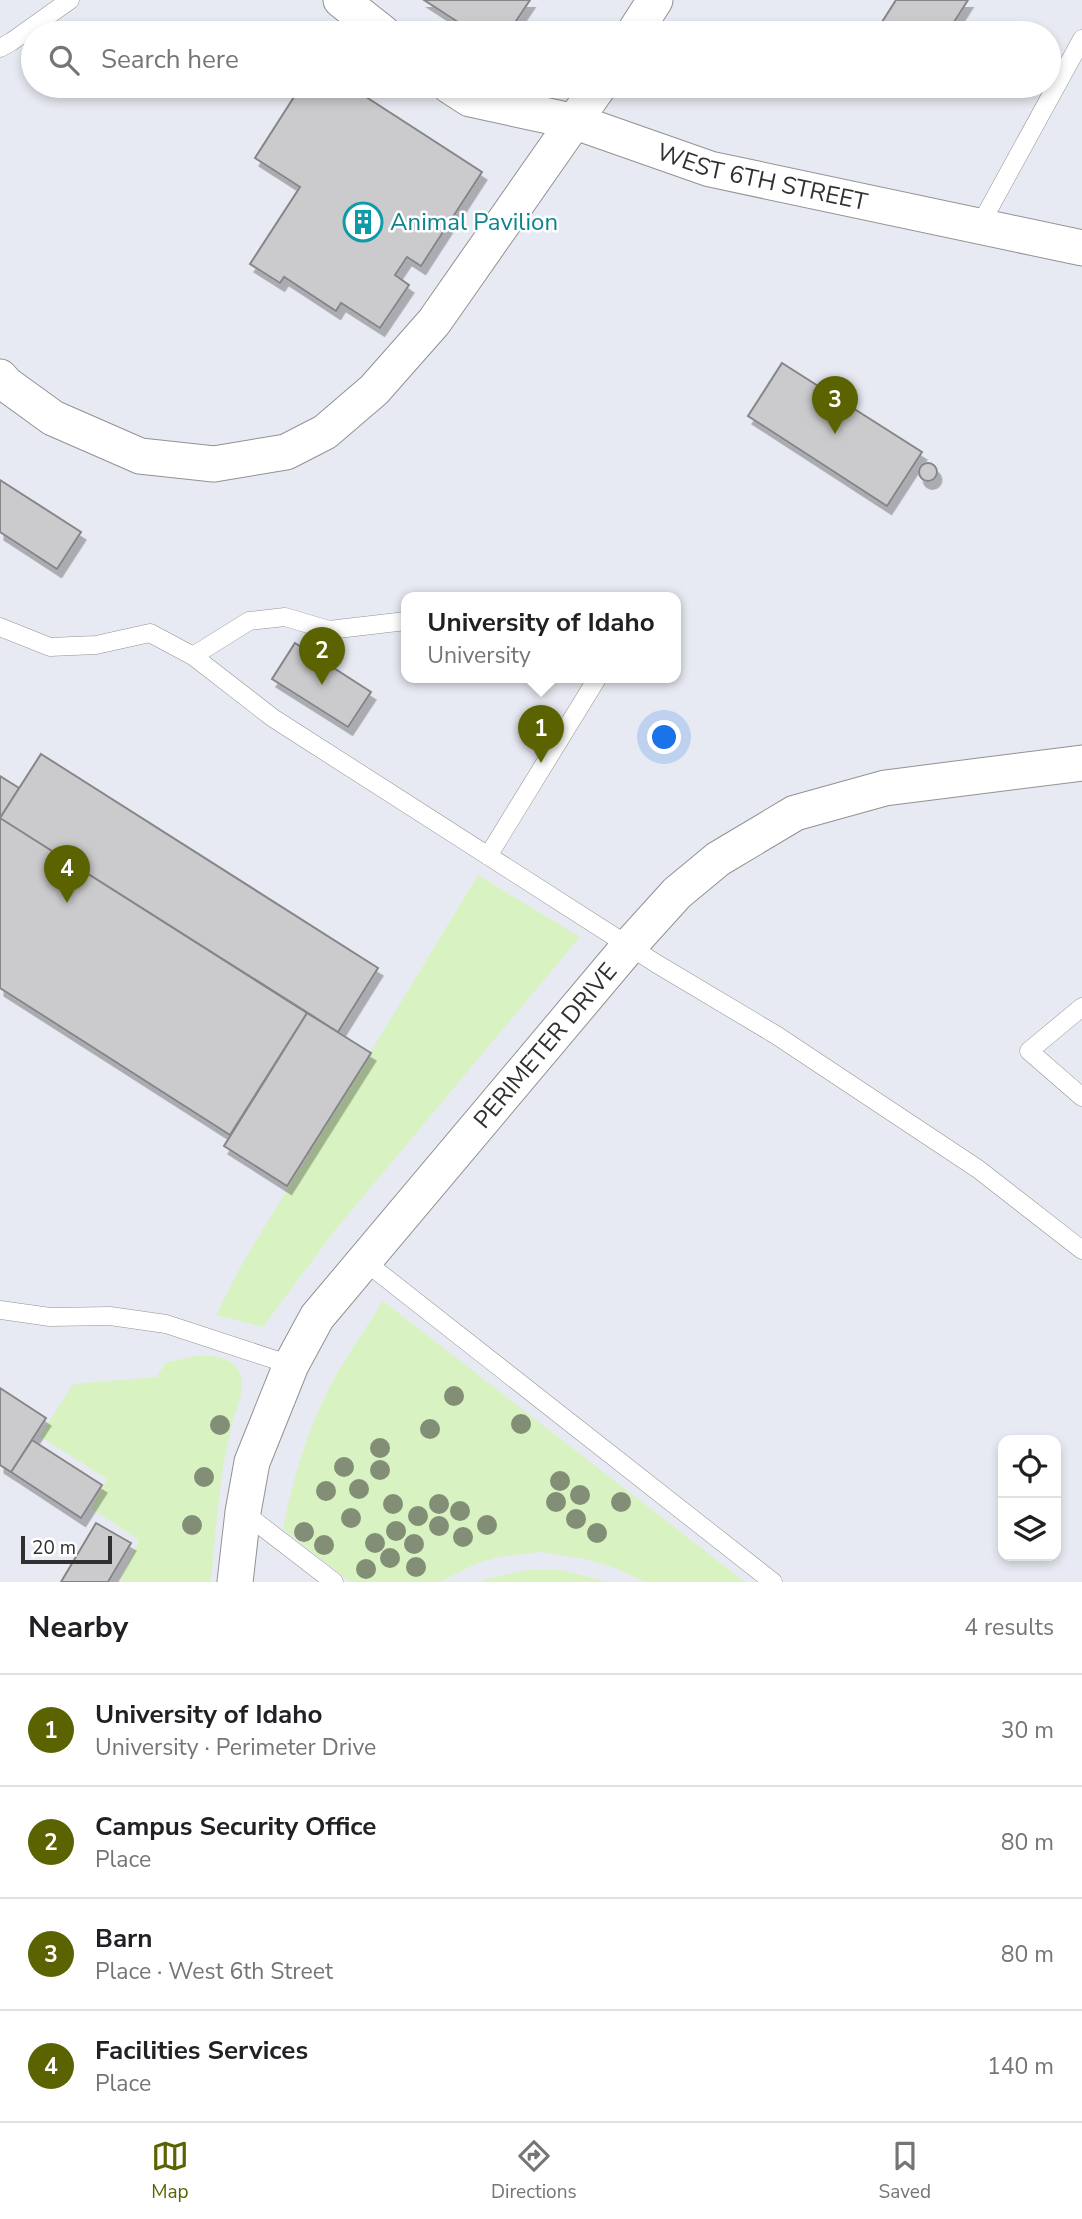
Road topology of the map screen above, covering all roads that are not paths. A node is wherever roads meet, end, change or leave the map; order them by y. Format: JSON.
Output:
{"nodes":[{"id":1,"x":70,"y":0,"type":"edge"},
{"id":2,"x":341,"y":0,"type":"edge"},
{"id":3,"x":655,"y":0,"type":"edge"},
{"id":4,"x":40,"y":21,"type":"edge"},
{"id":5,"x":368,"y":21,"type":"edge"},
{"id":6,"x":642,"y":21,"type":"edge"},
{"id":7,"x":21,"y":35,"type":"edge"},
{"id":8,"x":1082,"y":38,"type":"edge"},
{"id":9,"x":0,"y":48,"type":"edge"},
{"id":10,"x":1061,"y":76,"type":"edge"},
{"id":11,"x":468,"y":98,"type":"edge"},
{"id":12,"x":591,"y":98,"type":"edge"},
{"id":13,"x":1049,"y":98,"type":"edge"},
{"id":14,"x":576,"y":122,"type":"junction"},
{"id":15,"x":980,"y":225,"type":"junction"},
{"id":16,"x":1082,"y":248,"type":"edge"},
{"id":17,"x":0,"y":377,"type":"edge"},
{"id":18,"x":401,"y":622,"type":"edge"},
{"id":19,"x":0,"y":627,"type":"edge"},
{"id":20,"x":193,"y":656,"type":"junction"},
{"id":21,"x":594,"y":683,"type":"edge"},
{"id":22,"x":1082,"y":763,"type":"edge"},
{"id":23,"x":488,"y":856,"type":"junction"},
{"id":24,"x":629,"y":946,"type":"junction"},
{"id":25,"x":1082,"y":1007,"type":"edge"},
{"id":26,"x":1082,"y":1097,"type":"edge"},
{"id":27,"x":1082,"y":1250,"type":"edge"},
{"id":28,"x":363,"y":1260,"type":"junction"},
{"id":29,"x":0,"y":1310,"type":"edge"},
{"id":30,"x":291,"y":1364,"type":"junction"},
{"id":31,"x":243,"y":1512,"type":"junction"},
{"id":32,"x":235,"y":1582,"type":"edge"},
{"id":33,"x":334,"y":1582,"type":"edge"},
{"id":34,"x":773,"y":1582,"type":"edge"}],
"edges":[{"from":1,"to":4,"type":"lane"},
{"from":2,"to":5,"type":"street"},
{"from":3,"to":6,"type":"street"},
{"from":7,"to":9,"type":"lane"},
{"from":8,"to":10,"type":"lane"},
{"from":11,"to":14,"type":"street","name":"WEST 6TH STREET"},
{"from":12,"to":14,"type":"street"},
{"from":13,"to":15,"type":"lane"},
{"from":14,"to":15,"type":"street","name":"WEST 6TH STREET"},
{"from":14,"to":17,"type":"street"},
{"from":15,"to":16,"type":"street","name":"WEST 6TH STREET"},
{"from":18,"to":20,"type":"lane"},
{"from":19,"to":20,"type":"lane"},
{"from":20,"to":23,"type":"lane"},
{"from":21,"to":23,"type":"lane"},
{"from":22,"to":24,"type":"street","name":"PERIMETER DRIVE"},
{"from":23,"to":24,"type":"lane"},
{"from":24,"to":27,"type":"lane"},
{"from":24,"to":28,"type":"street","name":"PERIMETER DRIVE"},
{"from":25,"to":26,"type":"lane"},
{"from":28,"to":30,"type":"street","name":"PERIMETER DRIVE"},
{"from":28,"to":34,"type":"lane"},
{"from":29,"to":30,"type":"lane"},
{"from":30,"to":31,"type":"street","name":"PERIMETER DRIVE"},
{"from":31,"to":32,"type":"street","name":"PERIMETER DRIVE"},
{"from":31,"to":33,"type":"lane"}]}
